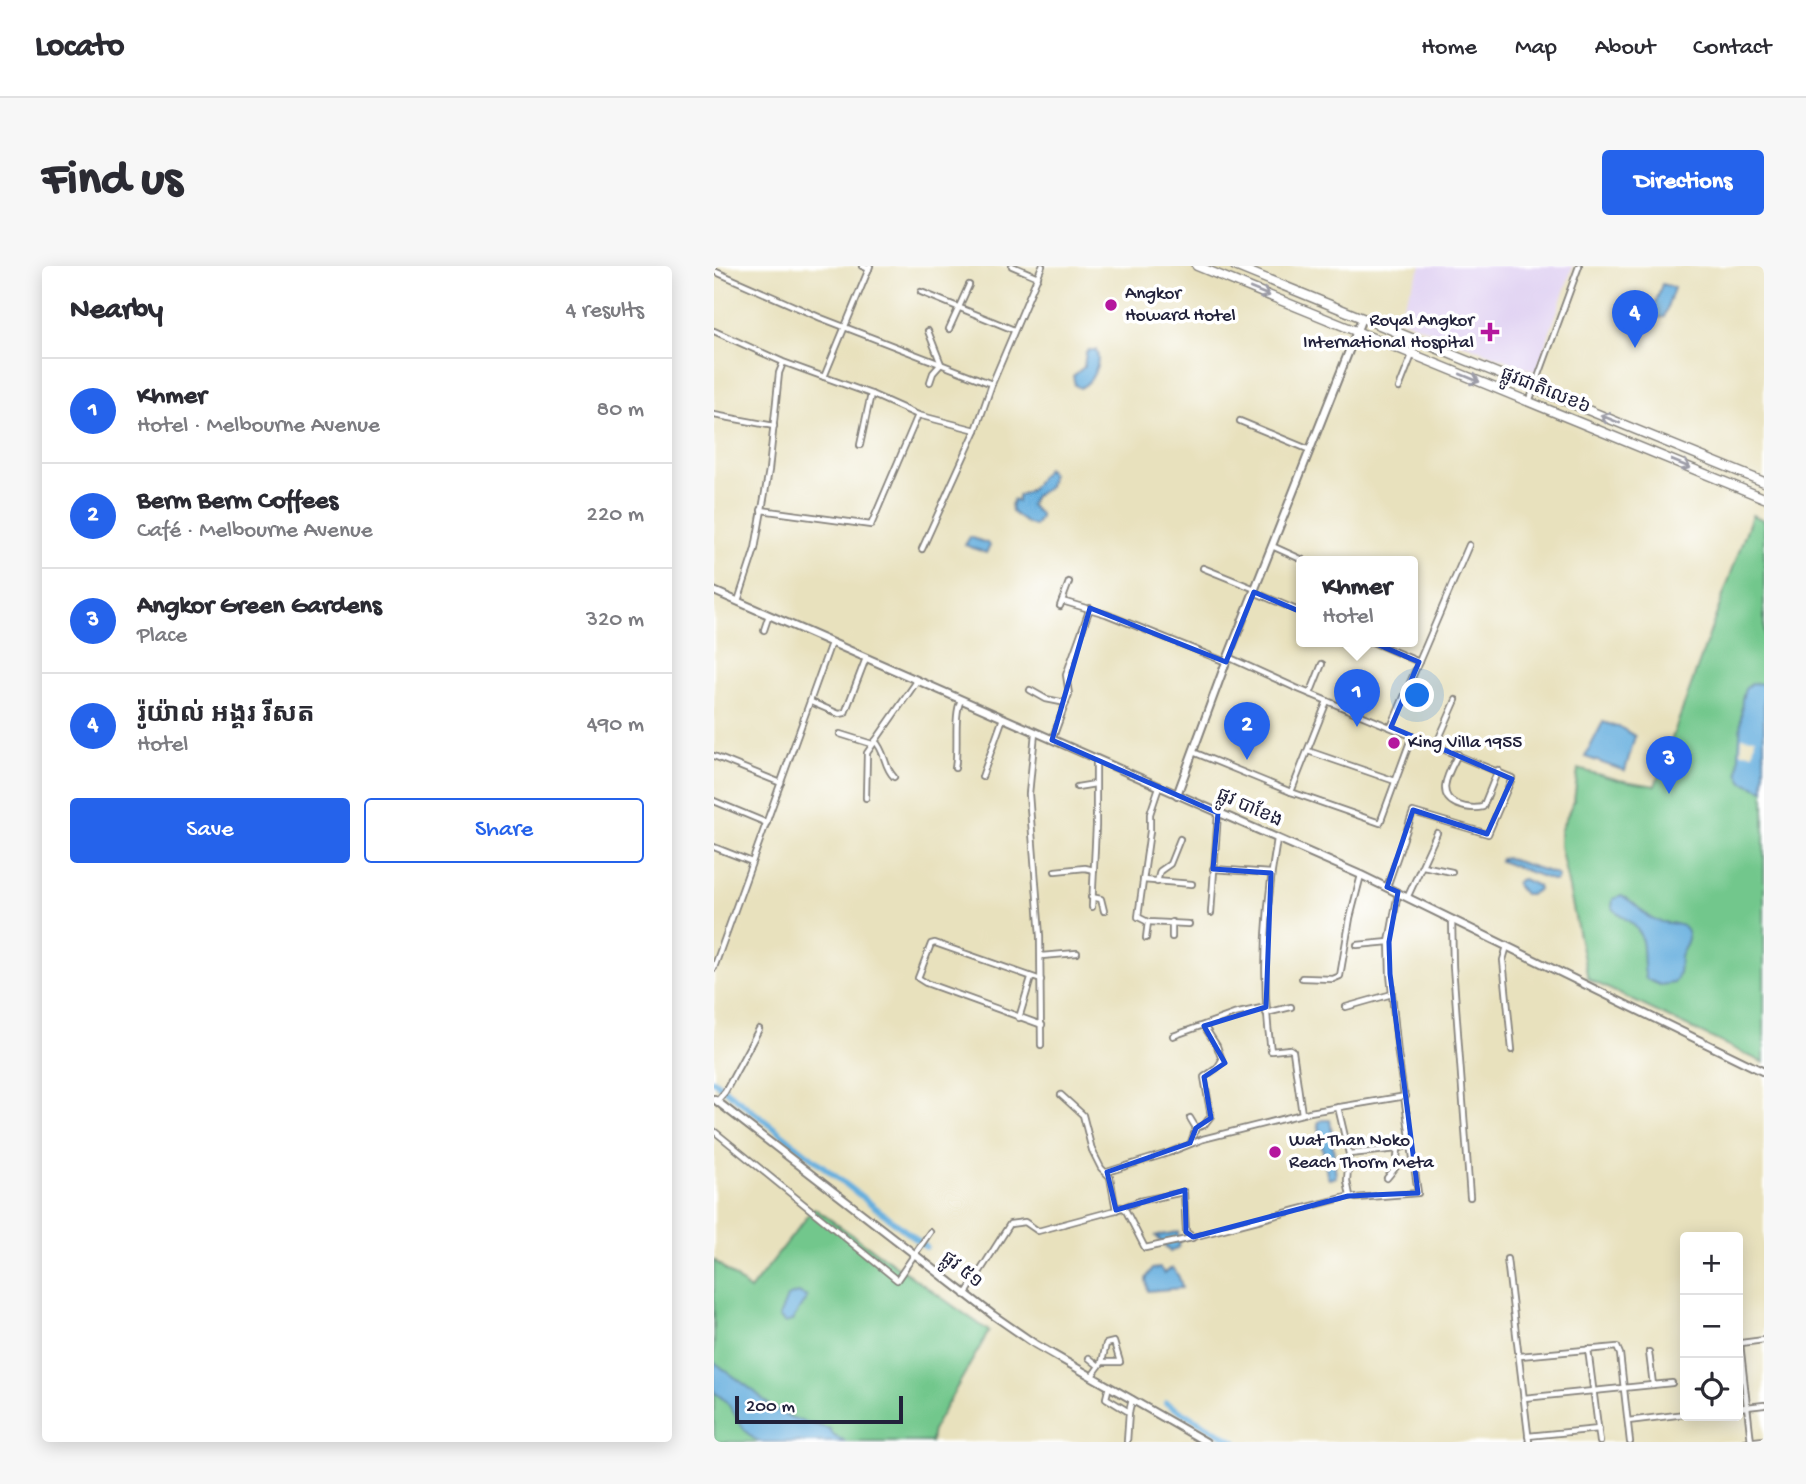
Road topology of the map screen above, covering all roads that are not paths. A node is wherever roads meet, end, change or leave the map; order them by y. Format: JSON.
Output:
{"nodes":[{"id":1,"x":862,"y":266,"type":"edge"},
{"id":2,"x":1012,"y":266,"type":"edge"},
{"id":3,"x":1042,"y":266,"type":"edge"},
{"id":4,"x":1197,"y":266,"type":"edge"},
{"id":5,"x":1235,"y":266,"type":"edge"},
{"id":6,"x":1579,"y":266,"type":"edge"},
{"id":7,"x":870,"y":268,"type":"edge"},
{"id":8,"x":714,"y":271,"type":"edge"},
{"id":9,"x":1038,"y":276,"type":"junction"},
{"id":10,"x":969,"y":285,"type":"dead end"},
{"id":11,"x":921,"y":292,"type":"dead end"},
{"id":12,"x":959,"y":307,"type":"junction"},
{"id":13,"x":1362,"y":318,"type":"junction"},
{"id":14,"x":845,"y":326,"type":"junction"},
{"id":15,"x":949,"y":329,"type":"dead end"},
{"id":16,"x":1014,"y":330,"type":"junction"},
{"id":17,"x":714,"y":331,"type":"edge"},
{"id":18,"x":928,"y":331,"type":"dead end"},
{"id":19,"x":1356,"y":331,"type":"junction"},
{"id":20,"x":1412,"y":355,"type":"junction"},
{"id":21,"x":783,"y":362,"type":"junction"},
{"id":22,"x":941,"y":364,"type":"junction"},
{"id":23,"x":824,"y":377,"type":"junction"},
{"id":24,"x":930,"y":382,"type":"dead end"},
{"id":25,"x":992,"y":384,"type":"junction"},
{"id":26,"x":1399,"y":388,"type":"dead end"},
{"id":27,"x":1534,"y":388,"type":"junction"},
{"id":28,"x":870,"y":394,"type":"junction"},
{"id":29,"x":1528,"y":402,"type":"junction"},
{"id":30,"x":714,"y":415,"type":"edge"},
{"id":31,"x":918,"y":415,"type":"junction"},
{"id":32,"x":1240,"y":421,"type":"dead end"},
{"id":33,"x":774,"y":426,"type":"junction"},
{"id":34,"x":976,"y":430,"type":"junction"},
{"id":35,"x":860,"y":445,"type":"dead end"},
{"id":36,"x":1311,"y":450,"type":"junction"},
{"id":37,"x":1764,"y":482,"type":"edge"},
{"id":38,"x":1764,"y":498,"type":"edge"},
{"id":39,"x":761,"y":510,"type":"junction"},
{"id":40,"x":1469,"y":545,"type":"dead end"},
{"id":41,"x":1272,"y":546,"type":"junction"},
{"id":42,"x":922,"y":549,"type":"dead end"},
{"id":43,"x":1296,"y":557,"type":"edge"},
{"id":44,"x":1203,"y":568,"type":"dead end"},
{"id":45,"x":1069,"y":582,"type":"dead end"},
{"id":46,"x":1254,"y":590,"type":"junction"},
{"id":47,"x":714,"y":591,"type":"edge"},
{"id":48,"x":738,"y":601,"type":"junction"},
{"id":49,"x":1090,"y":608,"type":"junction"},
{"id":50,"x":1296,"y":610,"type":"edge"},
{"id":51,"x":769,"y":615,"type":"junction"},
{"id":52,"x":764,"y":631,"type":"dead end"},
{"id":53,"x":831,"y":643,"type":"junction"},
{"id":54,"x":1384,"y":647,"type":"edge"},
{"id":55,"x":866,"y":658,"type":"junction"},
{"id":56,"x":1227,"y":660,"type":"junction"},
{"id":57,"x":1419,"y":662,"type":"junction"},
{"id":58,"x":1322,"y":664,"type":"dead end"},
{"id":59,"x":917,"y":681,"type":"junction"},
{"id":60,"x":1030,"y":690,"type":"dead end"},
{"id":61,"x":1310,"y":694,"type":"junction"},
{"id":62,"x":961,"y":700,"type":"junction"},
{"id":63,"x":1456,"y":700,"type":"dead end"},
{"id":64,"x":1327,"y":701,"type":"junction"},
{"id":65,"x":811,"y":702,"type":"junction"},
{"id":66,"x":1066,"y":703,"type":"junction"},
{"id":67,"x":1003,"y":718,"type":"junction"},
{"id":68,"x":1391,"y":727,"type":"junction"},
{"id":69,"x":1035,"y":733,"type":"junction"},
{"id":70,"x":841,"y":734,"type":"dead end"},
{"id":71,"x":1412,"y":736,"type":"junction"},
{"id":72,"x":1052,"y":740,"type":"junction"},
{"id":73,"x":874,"y":743,"type":"junction"},
{"id":74,"x":1436,"y":744,"type":"junction"},
{"id":75,"x":1308,"y":751,"type":"junction"},
{"id":76,"x":1193,"y":752,"type":"junction"},
{"id":77,"x":1458,"y":754,"type":"junction"},
{"id":78,"x":714,"y":756,"type":"edge"},
{"id":79,"x":1096,"y":759,"type":"junction"},
{"id":80,"x":955,"y":768,"type":"dead end"},
{"id":81,"x":1497,"y":770,"type":"junction"},
{"id":82,"x":894,"y":777,"type":"dead end"},
{"id":83,"x":982,"y":777,"type":"dead end"},
{"id":84,"x":1395,"y":781,"type":"junction"},
{"id":85,"x":781,"y":783,"type":"junction"},
{"id":86,"x":1095,"y":784,"type":"junction"},
{"id":87,"x":1077,"y":787,"type":"dead end"},
{"id":88,"x":1159,"y":787,"type":"junction"},
{"id":89,"x":1292,"y":792,"type":"junction"},
{"id":90,"x":1177,"y":795,"type":"junction"},
{"id":91,"x":866,"y":798,"type":"dead end"},
{"id":92,"x":714,"y":802,"type":"edge"},
{"id":93,"x":1218,"y":813,"type":"junction"},
{"id":94,"x":766,"y":823,"type":"junction"},
{"id":95,"x":1437,"y":833,"type":"dead end"},
{"id":96,"x":1180,"y":839,"type":"dead end"},
{"id":97,"x":1277,"y":839,"type":"junction"},
{"id":98,"x":714,"y":847,"type":"edge"},
{"id":99,"x":752,"y":862,"type":"junction"},
{"id":100,"x":1423,"y":866,"type":"junction"},
{"id":101,"x":1213,"y":869,"type":"junction"},
{"id":102,"x":1094,"y":870,"type":"junction"},
{"id":103,"x":1055,"y":871,"type":"dead end"},
{"id":104,"x":1452,"y":872,"type":"dead end"},
{"id":105,"x":1271,"y":873,"type":"junction"},
{"id":106,"x":1361,"y":875,"type":"junction"},
{"id":107,"x":1143,"y":880,"type":"junction"},
{"id":108,"x":1157,"y":882,"type":"junction"},
{"id":109,"x":1192,"y":884,"type":"dead end"},
{"id":110,"x":1387,"y":887,"type":"junction"},
{"id":111,"x":1398,"y":892,"type":"junction"},
{"id":112,"x":1408,"y":896,"type":"junction"},
{"id":113,"x":1091,"y":897,"type":"junction"},
{"id":114,"x":1092,"y":906,"type":"dead end"},
{"id":115,"x":1104,"y":911,"type":"dead end"},
{"id":116,"x":1211,"y":913,"type":"dead end"},
{"id":117,"x":1452,"y":918,"type":"junction"},
{"id":118,"x":1148,"y":922,"type":"junction"},
{"id":119,"x":1172,"y":922,"type":"junction"},
{"id":120,"x":1189,"y":924,"type":"dead end"},
{"id":121,"x":1172,"y":937,"type":"dead end"},
{"id":122,"x":1146,"y":938,"type":"dead end"},
{"id":123,"x":1389,"y":942,"type":"junction"},
{"id":124,"x":1357,"y":945,"type":"dead end"},
{"id":125,"x":1507,"y":945,"type":"junction"},
{"id":126,"x":1077,"y":953,"type":"dead end"},
{"id":127,"x":1041,"y":956,"type":"junction"},
{"id":128,"x":714,"y":968,"type":"edge"},
{"id":129,"x":1031,"y":978,"type":"junction"},
{"id":130,"x":1302,"y":978,"type":"dead end"},
{"id":131,"x":1041,"y":980,"type":"junction"},
{"id":132,"x":1392,"y":994,"type":"junction"},
{"id":133,"x":1291,"y":1007,"type":"dead end"},
{"id":134,"x":1346,"y":1007,"type":"dead end"},
{"id":135,"x":1266,"y":1010,"type":"junction"},
{"id":136,"x":1019,"y":1018,"type":"junction"},
{"id":137,"x":1042,"y":1025,"type":"junction"},
{"id":138,"x":1204,"y":1026,"type":"junction"},
{"id":139,"x":759,"y":1029,"type":"dead end"},
{"id":140,"x":1173,"y":1036,"type":"dead end"},
{"id":141,"x":1041,"y":1045,"type":"dead end"},
{"id":142,"x":1512,"y":1050,"type":"dead end"},
{"id":143,"x":1764,"y":1072,"type":"edge"},
{"id":144,"x":1061,"y":1095,"type":"dead end"},
{"id":145,"x":1406,"y":1096,"type":"junction"},
{"id":146,"x":715,"y":1100,"type":"edge"},
{"id":147,"x":1338,"y":1107,"type":"junction"},
{"id":148,"x":1302,"y":1115,"type":"junction"},
{"id":149,"x":1190,"y":1118,"type":"dead end"},
{"id":150,"x":1196,"y":1128,"type":"junction"},
{"id":151,"x":714,"y":1131,"type":"edge"},
{"id":152,"x":1190,"y":1143,"type":"junction"},
{"id":153,"x":1412,"y":1144,"type":"junction"},
{"id":154,"x":1398,"y":1149,"type":"junction"},
{"id":155,"x":1349,"y":1154,"type":"junction"},
{"id":156,"x":1107,"y":1172,"type":"junction"},
{"id":157,"x":1387,"y":1178,"type":"dead end"},
{"id":158,"x":1350,"y":1196,"type":"junction"},
{"id":159,"x":1470,"y":1197,"type":"dead end"},
{"id":160,"x":1118,"y":1208,"type":"junction"},
{"id":161,"x":930,"y":1232,"type":"dead end"},
{"id":162,"x":1193,"y":1237,"type":"junction"},
{"id":163,"x":912,"y":1256,"type":"junction"},
{"id":164,"x":1507,"y":1258,"type":"dead end"},
{"id":165,"x":965,"y":1295,"type":"junction"},
{"id":166,"x":1764,"y":1340,"type":"edge"},
{"id":167,"x":1743,"y":1343,"type":"edge"},
{"id":168,"x":1588,"y":1349,"type":"junction"},
{"id":169,"x":1649,"y":1352,"type":"dead end"},
{"id":170,"x":1520,"y":1356,"type":"junction"},
{"id":171,"x":1741,"y":1358,"type":"edge"},
{"id":172,"x":1089,"y":1359,"type":"dead end"},
{"id":173,"x":1100,"y":1364,"type":"junction"},
{"id":174,"x":1092,"y":1376,"type":"junction"},
{"id":175,"x":1672,"y":1383,"type":"dead end"},
{"id":176,"x":1653,"y":1385,"type":"junction"},
{"id":177,"x":1624,"y":1388,"type":"junction"},
{"id":178,"x":1107,"y":1390,"type":"junction"},
{"id":179,"x":1594,"y":1390,"type":"junction"},
{"id":180,"x":1524,"y":1398,"type":"junction"},
{"id":181,"x":1764,"y":1405,"type":"edge"},
{"id":182,"x":1130,"y":1406,"type":"junction"},
{"id":183,"x":1743,"y":1407,"type":"edge"},
{"id":184,"x":1746,"y":1407,"type":"junction"},
{"id":185,"x":1680,"y":1415,"type":"edge"},
{"id":186,"x":1628,"y":1421,"type":"junction"},
{"id":187,"x":1599,"y":1429,"type":"junction"},
{"id":188,"x":1528,"y":1439,"type":"edge"},
{"id":189,"x":1764,"y":1440,"type":"edge"},
{"id":190,"x":1127,"y":1442,"type":"edge"},
{"id":191,"x":1206,"y":1442,"type":"edge"},
{"id":192,"x":1600,"y":1442,"type":"edge"},
{"id":193,"x":1630,"y":1442,"type":"edge"},
{"id":194,"x":1745,"y":1442,"type":"edge"},
{"id":195,"x":1751,"y":1442,"type":"edge"}],
"edges":[{"from":1,"to":7,"type":"street"},
{"from":2,"to":9,"type":"street"},
{"from":3,"to":9,"type":"street"},
{"from":4,"to":19,"type":"highway","name":"ផ្លូវជាតិលេខ៦","one_way":true},
{"from":5,"to":13,"type":"highway","name":"ផ្លូវជាតិលេខ៦"},
{"from":6,"to":27,"type":"street"},
{"from":7,"to":14,"type":"street"},
{"from":8,"to":14,"type":"street"},
{"from":9,"to":16,"type":"street"},
{"from":10,"to":12,"type":"street"},
{"from":11,"to":12,"type":"street"},
{"from":12,"to":15,"type":"street"},
{"from":12,"to":16,"type":"street"},
{"from":13,"to":19,"type":"street"},
{"from":13,"to":27,"type":"highway","name":"ផ្លូវជាតិលេខ៦"},
{"from":14,"to":22,"type":"street"},
{"from":14,"to":23,"type":"street"},
{"from":16,"to":25,"type":"street"},
{"from":17,"to":21,"type":"street"},
{"from":18,"to":22,"type":"street"},
{"from":19,"to":20,"type":"highway","name":"ផ្លូវជាតិលេខ៦"},
{"from":19,"to":36,"type":"street"},
{"from":20,"to":26,"type":"street"},
{"from":20,"to":29,"type":"highway","name":"ផ្លូវជាតិលេខ៦","one_way":true},
{"from":21,"to":23,"type":"street"},
{"from":21,"to":33,"type":"street"},
{"from":22,"to":24,"type":"street"},
{"from":22,"to":25,"type":"street"},
{"from":23,"to":28,"type":"street"},
{"from":25,"to":34,"type":"street"},
{"from":27,"to":29,"type":"street"},
{"from":37,"to":27,"type":"highway","name":"ផ្លូវជាតិលេខ៦","one_way":true},
{"from":28,"to":31,"type":"street"},
{"from":28,"to":35,"type":"street"},
{"from":29,"to":38,"type":"highway","name":"ផ្លូវជាតិលេខ៦","one_way":true},
{"from":30,"to":33,"type":"street"},
{"from":31,"to":34,"type":"street"},
{"from":31,"to":39,"type":"street"},
{"from":32,"to":36,"type":"street"},
{"from":33,"to":39,"type":"street"},
{"from":34,"to":42,"type":"street"},
{"from":36,"to":41,"type":"street"},
{"from":39,"to":48,"type":"street"},
{"from":40,"to":57,"type":"street"},
{"from":41,"to":43,"type":"street"},
{"from":41,"to":46,"type":"street"},
{"from":44,"to":46,"type":"street"},
{"from":45,"to":49,"type":"street"},
{"from":46,"to":50,"type":"street"},
{"from":46,"to":56,"type":"street"},
{"from":47,"to":48,"type":"street","name":"ផ្លូវ បាខែង"},
{"from":48,"to":51,"type":"street","name":"ផ្លូវ បាខែង"},
{"from":49,"to":56,"type":"street"},
{"from":49,"to":66,"type":"street"},
{"from":51,"to":52,"type":"street"},
{"from":51,"to":53,"type":"street","name":"ផ្លូវ បាខែង"},
{"from":53,"to":55,"type":"street","name":"ផ្លូវ បាខែង"},
{"from":53,"to":65,"type":"street"},
{"from":54,"to":57,"type":"street"},
{"from":55,"to":59,"type":"street","name":"ផ្លូវ បាខែង"},
{"from":55,"to":65,"type":"street"},
{"from":56,"to":61,"type":"street"},
{"from":56,"to":76,"type":"street"},
{"from":57,"to":68,"type":"street"},
{"from":58,"to":61,"type":"street"},
{"from":59,"to":62,"type":"street","name":"ផ្លូវ បាខែង"},
{"from":59,"to":73,"type":"street"},
{"from":60,"to":66,"type":"street"},
{"from":61,"to":64,"type":"street"},
{"from":62,"to":67,"type":"street","name":"ផ្លូវ បាខែង"},
{"from":62,"to":80,"type":"street"},
{"from":63,"to":74,"type":"street"},
{"from":64,"to":68,"type":"street"},
{"from":64,"to":75,"type":"street"},
{"from":65,"to":85,"type":"street"},
{"from":66,"to":72,"type":"street"},
{"from":67,"to":69,"type":"street","name":"ផ្លូវ បាខែង"},
{"from":67,"to":83,"type":"street"},
{"from":68,"to":71,"type":"street"},
{"from":69,"to":72,"type":"street","name":"ផ្លូវ បាខែង"},
{"from":69,"to":127,"type":"street"},
{"from":70,"to":73,"type":"street"},
{"from":71,"to":74,"type":"street"},
{"from":71,"to":84,"type":"street"},
{"from":72,"to":79,"type":"street","name":"ផ្លូវ បាខែង"},
{"from":73,"to":82,"type":"street"},
{"from":73,"to":91,"type":"street"},
{"from":74,"to":77,"type":"street"},
{"from":75,"to":84,"type":"street"},
{"from":75,"to":89,"type":"street"},
{"from":76,"to":89,"type":"street"},
{"from":76,"to":90,"type":"street"},
{"from":77,"to":81,"type":"street"},
{"from":77,"to":81,"type":"street"},
{"from":78,"to":85,"type":"street"},
{"from":79,"to":86,"type":"street"},
{"from":79,"to":88,"type":"street","name":"ផ្លូវ បាខែង"},
{"from":81,"to":110,"type":"street"},
{"from":84,"to":89,"type":"street"},
{"from":85,"to":94,"type":"street"},
{"from":86,"to":87,"type":"street"},
{"from":86,"to":102,"type":"street"},
{"from":88,"to":90,"type":"street","name":"ផ្លូវ បាខែង"},
{"from":88,"to":107,"type":"street"},
{"from":90,"to":93,"type":"street","name":"ផ្លូវ បាខែង"},
{"from":92,"to":94,"type":"street"},
{"from":93,"to":97,"type":"street","name":"ផ្លូវ បាខែង"},
{"from":93,"to":101,"type":"street"},
{"from":94,"to":99,"type":"street"},
{"from":95,"to":100,"type":"street"},
{"from":96,"to":108,"type":"street"},
{"from":97,"to":105,"type":"street"},
{"from":97,"to":106,"type":"street","name":"ផ្លូវ បាខែង"},
{"from":98,"to":99,"type":"street"},
{"from":99,"to":128,"type":"street"},
{"from":100,"to":104,"type":"street"},
{"from":100,"to":112,"type":"street"},
{"from":101,"to":105,"type":"street"},
{"from":101,"to":116,"type":"street"},
{"from":102,"to":103,"type":"street"},
{"from":102,"to":113,"type":"street"},
{"from":105,"to":135,"type":"street"},
{"from":106,"to":110,"type":"street","name":"ផ្លូវ បាខែង"},
{"from":106,"to":130,"type":"street"},
{"from":107,"to":108,"type":"street"},
{"from":107,"to":118,"type":"street"},
{"from":108,"to":109,"type":"street"},
{"from":110,"to":111,"type":"street","name":"ផ្លូវ បាខែង"},
{"from":111,"to":112,"type":"street","name":"ផ្លូវ បាខែង"},
{"from":111,"to":123,"type":"street"},
{"from":112,"to":117,"type":"street","name":"ផ្លូវ បាខែង"},
{"from":113,"to":114,"type":"street"},
{"from":113,"to":115,"type":"street"},
{"from":117,"to":125,"type":"street","name":"ផ្លូវ បាខែង"},
{"from":117,"to":159,"type":"street"},
{"from":118,"to":119,"type":"street"},
{"from":118,"to":122,"type":"street"},
{"from":119,"to":120,"type":"street"},
{"from":119,"to":121,"type":"street"},
{"from":123,"to":124,"type":"street"},
{"from":123,"to":132,"type":"street"},
{"from":125,"to":142,"type":"street"},
{"from":125,"to":143,"type":"street","name":"ផ្លូវ បាខែង"},
{"from":126,"to":127,"type":"street"},
{"from":127,"to":131,"type":"street"},
{"from":129,"to":131,"type":"street"},
{"from":129,"to":136,"type":"street"},
{"from":129,"to":136,"type":"street"},
{"from":131,"to":137,"type":"street"},
{"from":132,"to":134,"type":"street"},
{"from":132,"to":145,"type":"street"},
{"from":133,"to":135,"type":"street"},
{"from":135,"to":138,"type":"street"},
{"from":135,"to":148,"type":"street"},
{"from":136,"to":137,"type":"street"},
{"from":137,"to":141,"type":"street"},
{"from":138,"to":140,"type":"street"},
{"from":138,"to":150,"type":"street"},
{"from":139,"to":146,"type":"street"},
{"from":144,"to":156,"type":"street"},
{"from":145,"to":147,"type":"street"},
{"from":145,"to":153,"type":"street"},
{"from":146,"to":163,"type":"street","name":"ផ្លូវ ៥១"},
{"from":147,"to":148,"type":"street"},
{"from":147,"to":155,"type":"street"},
{"from":148,"to":152,"type":"street"},
{"from":149,"to":150,"type":"street"},
{"from":150,"to":152,"type":"street"},
{"from":151,"to":163,"type":"street"},
{"from":152,"to":156,"type":"street"},
{"from":153,"to":154,"type":"street"},
{"from":153,"to":158,"type":"street"},
{"from":154,"to":155,"type":"street"},
{"from":154,"to":157,"type":"street"},
{"from":155,"to":158,"type":"street"},
{"from":156,"to":160,"type":"street"},
{"from":158,"to":162,"type":"street"},
{"from":160,"to":162,"type":"street"},
{"from":160,"to":162,"type":"street"},
{"from":160,"to":165,"type":"street"},
{"from":161,"to":163,"type":"street"},
{"from":163,"to":165,"type":"street","name":"ផ្លូវ ៥១"},
{"from":164,"to":170,"type":"street"},
{"from":165,"to":174,"type":"street","name":"ផ្លូវ ៥១"},
{"from":166,"to":167,"type":"street"},
{"from":168,"to":170,"type":"street"},
{"from":168,"to":177,"type":"street"},
{"from":168,"to":179,"type":"street"},
{"from":169,"to":176,"type":"street"},
{"from":170,"to":180,"type":"street"},
{"from":171,"to":184,"type":"street"},
{"from":172,"to":173,"type":"street"},
{"from":173,"to":173,"type":"street"},
{"from":173,"to":174,"type":"street"},
{"from":174,"to":178,"type":"street","name":"ផ្លូវ ៥១"},
{"from":175,"to":176,"type":"street"},
{"from":176,"to":177,"type":"street"},
{"from":177,"to":179,"type":"street"},
{"from":177,"to":186,"type":"street"},
{"from":178,"to":182,"type":"street","name":"ផ្លូវ ៥១"},
{"from":178,"to":182,"type":"street"},
{"from":179,"to":180,"type":"street"},
{"from":179,"to":187,"type":"street"},
{"from":180,"to":188,"type":"street"},
{"from":181,"to":184,"type":"street"},
{"from":182,"to":190,"type":"street"},
{"from":182,"to":191,"type":"street","name":"ផ្លូវ ៥១"},
{"from":183,"to":184,"type":"street"},
{"from":184,"to":195,"type":"street"},
{"from":185,"to":186,"type":"street"},
{"from":186,"to":193,"type":"street"},
{"from":187,"to":188,"type":"street"},
{"from":187,"to":192,"type":"street"},
{"from":189,"to":195,"type":"street"},
{"from":194,"to":195,"type":"street"}]}
